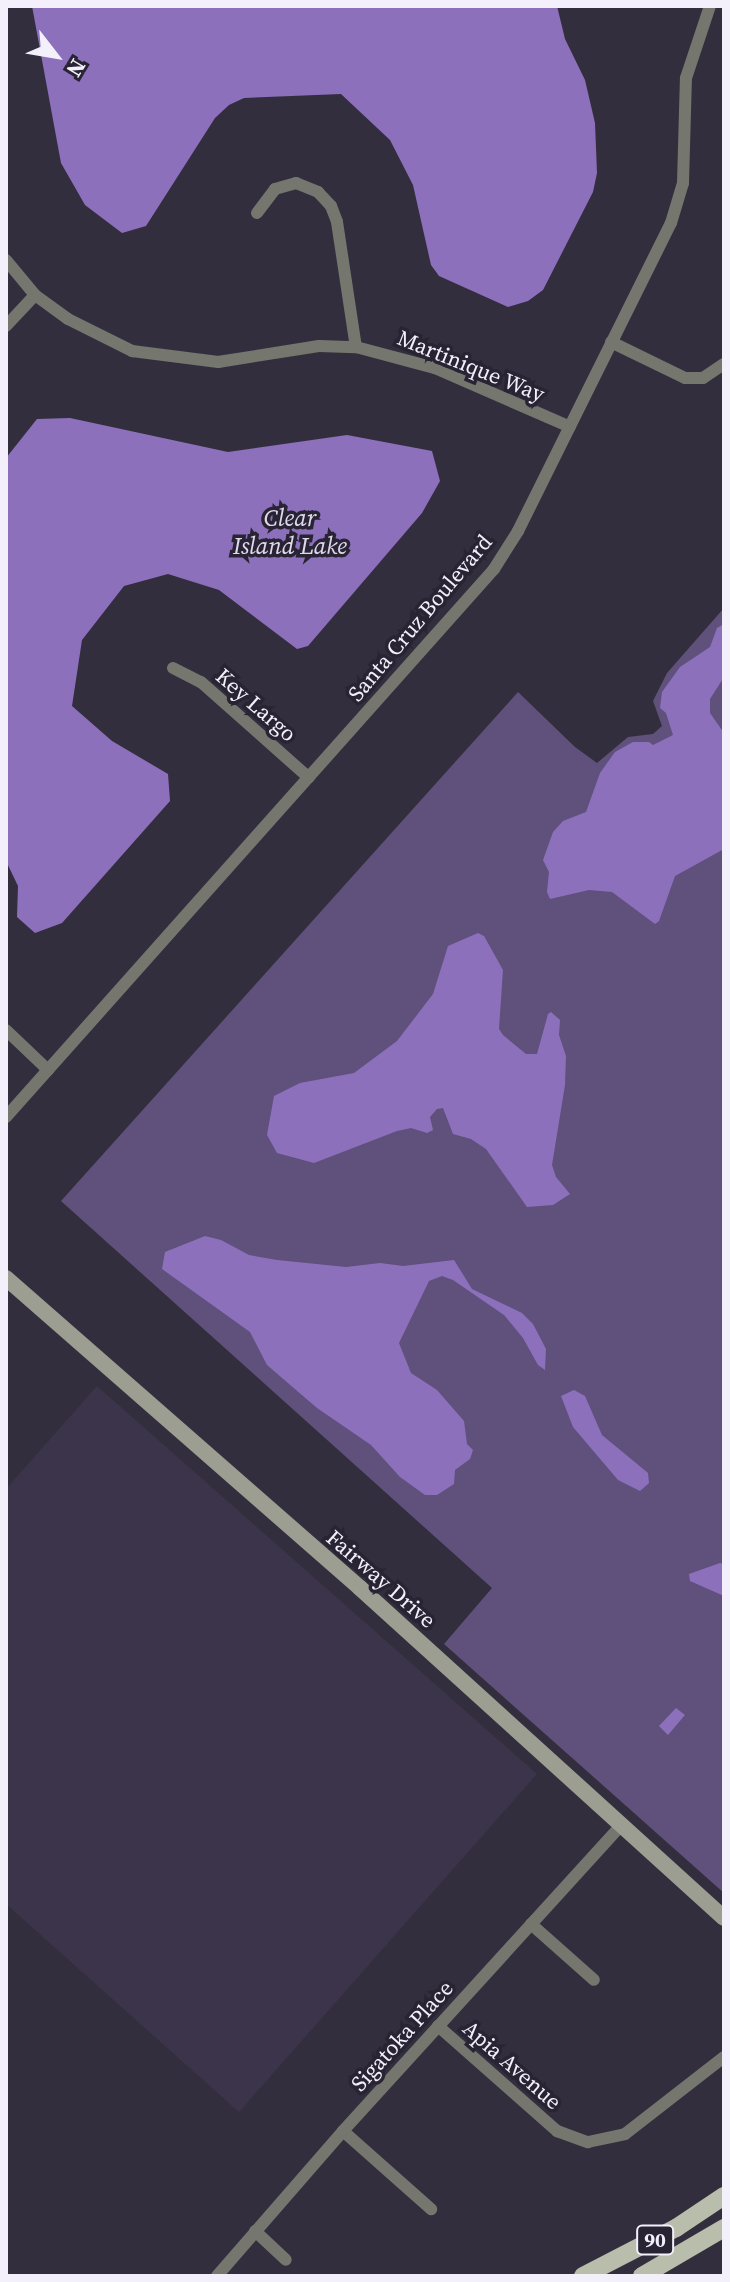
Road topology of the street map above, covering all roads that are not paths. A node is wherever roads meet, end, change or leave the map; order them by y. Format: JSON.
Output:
{"nodes":[{"id":1,"x":710,"y":6,"type":"edge"},
{"id":2,"x":257,"y":213,"type":"dead end"},
{"id":3,"x":6,"y":260,"type":"edge"},
{"id":4,"x":35,"y":295,"type":"junction"},
{"id":5,"x":6,"y":326,"type":"edge"},
{"id":6,"x":611,"y":342,"type":"junction"},
{"id":7,"x":356,"y":347,"type":"junction"},
{"id":8,"x":724,"y":364,"type":"edge"},
{"id":9,"x":570,"y":427,"type":"junction"},
{"id":10,"x":173,"y":668,"type":"dead end"},
{"id":11,"x":309,"y":778,"type":"junction"},
{"id":12,"x":6,"y":1030,"type":"edge"},
{"id":13,"x":48,"y":1070,"type":"junction"},
{"id":14,"x":6,"y":1117,"type":"edge"},
{"id":15,"x":6,"y":1278,"type":"edge"},
{"id":16,"x":621,"y":1825,"type":"junction"},
{"id":17,"x":724,"y":1918,"type":"edge"},
{"id":18,"x":531,"y":1924,"type":"junction"},
{"id":19,"x":594,"y":1980,"type":"dead end"},
{"id":20,"x":438,"y":2026,"type":"junction"},
{"id":21,"x":724,"y":2057,"type":"edge"},
{"id":22,"x":343,"y":2131,"type":"junction"},
{"id":23,"x":724,"y":2196,"type":"edge"},
{"id":24,"x":431,"y":2209,"type":"dead end"},
{"id":25,"x":724,"y":2228,"type":"edge"},
{"id":26,"x":255,"y":2231,"type":"junction"},
{"id":27,"x":286,"y":2260,"type":"dead end"},
{"id":28,"x":217,"y":2276,"type":"edge"},
{"id":29,"x":583,"y":2276,"type":"edge"},
{"id":30,"x":642,"y":2276,"type":"edge"}],
"edges":[{"from":1,"to":6,"type":"street","name":"Santa Cruz Boulevard"},
{"from":2,"to":7,"type":"street"},
{"from":3,"to":4,"type":"street","name":"Martinique Way"},
{"from":4,"to":5,"type":"street"},
{"from":4,"to":7,"type":"street","name":"Martinique Way"},
{"from":6,"to":8,"type":"street"},
{"from":6,"to":9,"type":"street","name":"Santa Cruz Boulevard"},
{"from":7,"to":9,"type":"street","name":"Martinique Way"},
{"from":9,"to":11,"type":"street","name":"Santa Cruz Boulevard"},
{"from":10,"to":11,"type":"street","name":"Key Largo"},
{"from":11,"to":13,"type":"street","name":"Santa Cruz Boulevard"},
{"from":12,"to":13,"type":"street"},
{"from":13,"to":14,"type":"street","name":"Santa Cruz Boulevard"},
{"from":15,"to":16,"type":"street","name":"Fairway Drive"},
{"from":16,"to":17,"type":"street","name":"Fairway Drive"},
{"from":16,"to":18,"type":"street","name":"Sigatoka Place"},
{"from":18,"to":19,"type":"street"},
{"from":18,"to":20,"type":"street","name":"Sigatoka Place"},
{"from":20,"to":21,"type":"street","name":"Apia Avenue"},
{"from":20,"to":22,"type":"street","name":"Sigatoka Place"},
{"from":22,"to":24,"type":"street"},
{"from":22,"to":26,"type":"street","name":"Sigatoka Place"},
{"from":23,"to":29,"type":"main road","number":"90"},
{"from":25,"to":30,"type":"main road","number":"90"},
{"from":26,"to":27,"type":"street"},
{"from":26,"to":28,"type":"street","name":"Sigatoka Place"}]}
